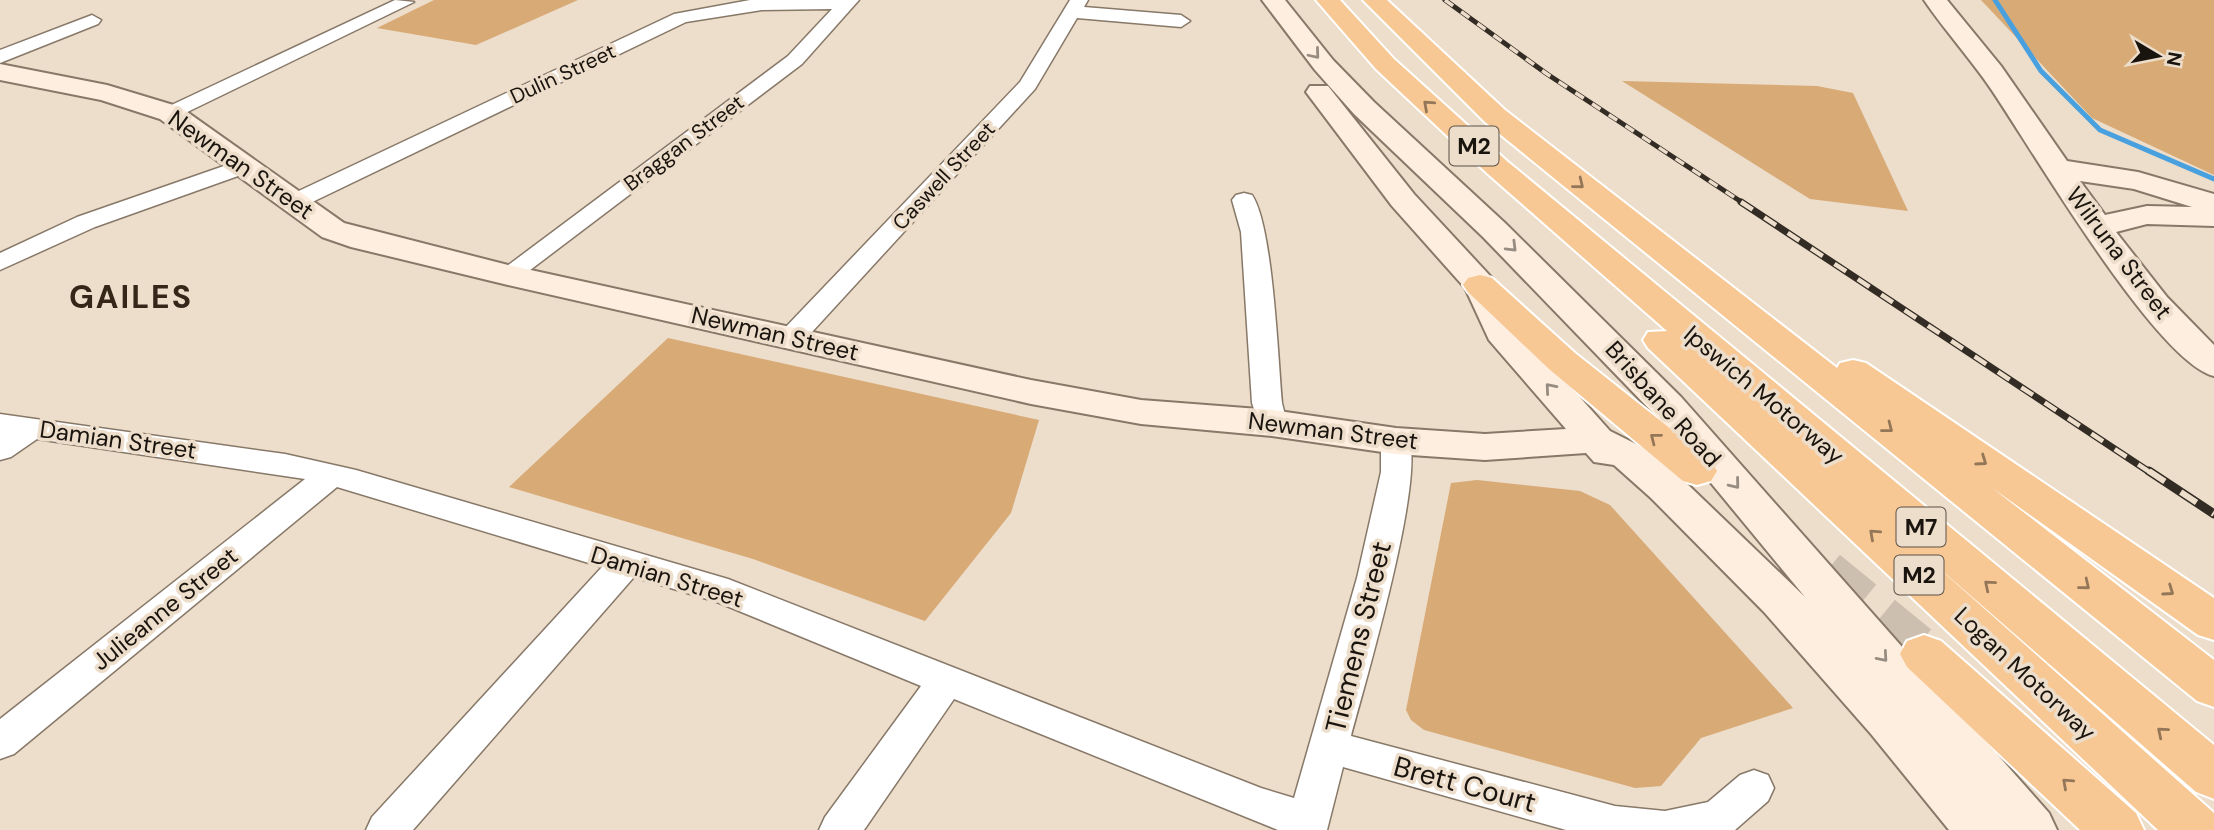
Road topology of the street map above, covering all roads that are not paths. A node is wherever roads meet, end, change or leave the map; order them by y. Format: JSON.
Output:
{"nodes":[{"id":1,"x":1250,"y":0,"type":"edge"},
{"id":2,"x":1273,"y":0,"type":"edge"},
{"id":3,"x":1327,"y":0,"type":"edge"},
{"id":4,"x":1374,"y":0,"type":"edge"},
{"id":5,"x":1935,"y":0,"type":"edge"},
{"id":6,"x":405,"y":2,"type":"dead end"},
{"id":7,"x":848,"y":2,"type":"edge"},
{"id":8,"x":1076,"y":6,"type":"edge"},
{"id":9,"x":92,"y":20,"type":"dead end"},
{"id":10,"x":1181,"y":22,"type":"dead end"},
{"id":11,"x":0,"y":57,"type":"edge"},
{"id":12,"x":0,"y":72,"type":"edge"},
{"id":13,"x":1364,"y":108,"type":"junction"},
{"id":14,"x":170,"y":113,"type":"junction"},
{"id":15,"x":244,"y":166,"type":"junction"},
{"id":16,"x":2060,"y":174,"type":"junction"},
{"id":17,"x":1244,"y":200,"type":"dead end"},
{"id":18,"x":294,"y":202,"type":"junction"},
{"id":19,"x":2214,"y":204,"type":"edge"},
{"id":20,"x":2214,"y":216,"type":"edge"},
{"id":21,"x":2095,"y":226,"type":"junction"},
{"id":22,"x":0,"y":262,"type":"edge"},
{"id":23,"x":508,"y":275,"type":"junction"},
{"id":24,"x":1627,"y":279,"type":"junction"},
{"id":25,"x":792,"y":338,"type":"junction"},
{"id":26,"x":1776,"y":341,"type":"junction"},
{"id":27,"x":2214,"y":365,"type":"edge"},
{"id":28,"x":1604,"y":422,"type":"junction"},
{"id":29,"x":1272,"y":423,"type":"junction"},
{"id":30,"x":16,"y":426,"type":"edge"},
{"id":31,"x":1396,"y":441,"type":"junction"},
{"id":32,"x":0,"y":450,"type":"edge"},
{"id":33,"x":1697,"y":471,"type":"dead end"},
{"id":34,"x":330,"y":476,"type":"junction"},
{"id":35,"x":625,"y":564,"type":"junction"},
{"id":36,"x":2214,"y":622,"type":"edge"},
{"id":37,"x":1924,"y":654,"type":"tunnel mouth"},
{"id":38,"x":946,"y":681,"type":"junction"},
{"id":39,"x":2214,"y":687,"type":"edge"},
{"id":40,"x":0,"y":742,"type":"edge"},
{"id":41,"x":1331,"y":747,"type":"junction"},
{"id":42,"x":2214,"y":776,"type":"edge"},
{"id":43,"x":1754,"y":788,"type":"dead end"},
{"id":44,"x":1307,"y":826,"type":"edge"},
{"id":45,"x":387,"y":830,"type":"edge"},
{"id":46,"x":840,"y":830,"type":"edge"},
{"id":47,"x":1956,"y":830,"type":"edge"},
{"id":48,"x":1982,"y":830,"type":"edge"},
{"id":49,"x":2030,"y":830,"type":"edge"},
{"id":50,"x":2117,"y":830,"type":"edge"},
{"id":51,"x":2194,"y":830,"type":"edge"}],
"edges":[{"from":28,"to":1,"type":"main road","one_way":true},
{"from":2,"to":13,"type":"main road","name":"Brisbane Road","one_way":true},
{"from":24,"to":3,"type":"highway","name":"Ipswich Motorway","number":"M2","one_way":true},
{"from":4,"to":26,"type":"highway","name":"Ipswich Motorway","number":"M2","one_way":true},
{"from":5,"to":16,"type":"main road","name":"Wilruna Street"},
{"from":6,"to":14,"type":"street"},
{"from":7,"to":18,"type":"street","name":"Dulin Street"},
{"from":7,"to":23,"type":"street","name":"Braggan Street"},
{"from":8,"to":10,"type":"street"},
{"from":8,"to":25,"type":"street","name":"Caswell Street"},
{"from":9,"to":11,"type":"street"},
{"from":12,"to":14,"type":"main road","name":"Newman Street"},
{"from":13,"to":28,"type":"main road"},
{"from":13,"to":49,"type":"main road","name":"Brisbane Road","one_way":true},
{"from":14,"to":15,"type":"main road","name":"Newman Street"},
{"from":15,"to":18,"type":"main road","name":"Newman Street"},
{"from":15,"to":22,"type":"street"},
{"from":16,"to":19,"type":"main road"},
{"from":16,"to":20,"type":"main road"},
{"from":16,"to":21,"type":"main road","name":"Wilruna Street"},
{"from":17,"to":29,"type":"street"},
{"from":18,"to":23,"type":"main road","name":"Newman Street"},
{"from":20,"to":21,"type":"main road"},
{"from":21,"to":27,"type":"main road","name":"Wilruna Street"},
{"from":23,"to":25,"type":"main road","name":"Newman Street"},
{"from":42,"to":24,"type":"highway","name":"Ipswich Motorway","number":"M7","one_way":true},
{"from":51,"to":24,"type":"highway","name":"Logan Motorway","number":"M2","one_way":true},
{"from":25,"to":29,"type":"main road","name":"Newman Street"},
{"from":26,"to":36,"type":"highway","number":"M2","one_way":true},
{"from":26,"to":39,"type":"highway","name":"Ipswich Motorway","number":"M7","one_way":true},
{"from":28,"to":31,"type":"main road","name":"Newman Street"},
{"from":33,"to":28,"type":"highway","one_way":true},
{"from":28,"to":47,"type":"main road"},
{"from":28,"to":48,"type":"main road"},
{"from":29,"to":31,"type":"main road","name":"Newman Street"},
{"from":30,"to":32,"type":"street"},
{"from":30,"to":34,"type":"street","name":"Damian Street"},
{"from":31,"to":41,"type":"street","name":"Tiemens Street"},
{"from":34,"to":35,"type":"street","name":"Damian Street"},
{"from":34,"to":40,"type":"street","name":"Julieanne Street"},
{"from":35,"to":38,"type":"street","name":"Damian Street"},
{"from":35,"to":45,"type":"street"},
{"from":50,"to":37,"type":"highway","one_way":true},
{"from":38,"to":44,"type":"street","name":"Damian Street"},
{"from":38,"to":46,"type":"street"},
{"from":41,"to":43,"type":"street","name":"Brett Court"},
{"from":41,"to":44,"type":"street","name":"Tiemens Street"}]}
